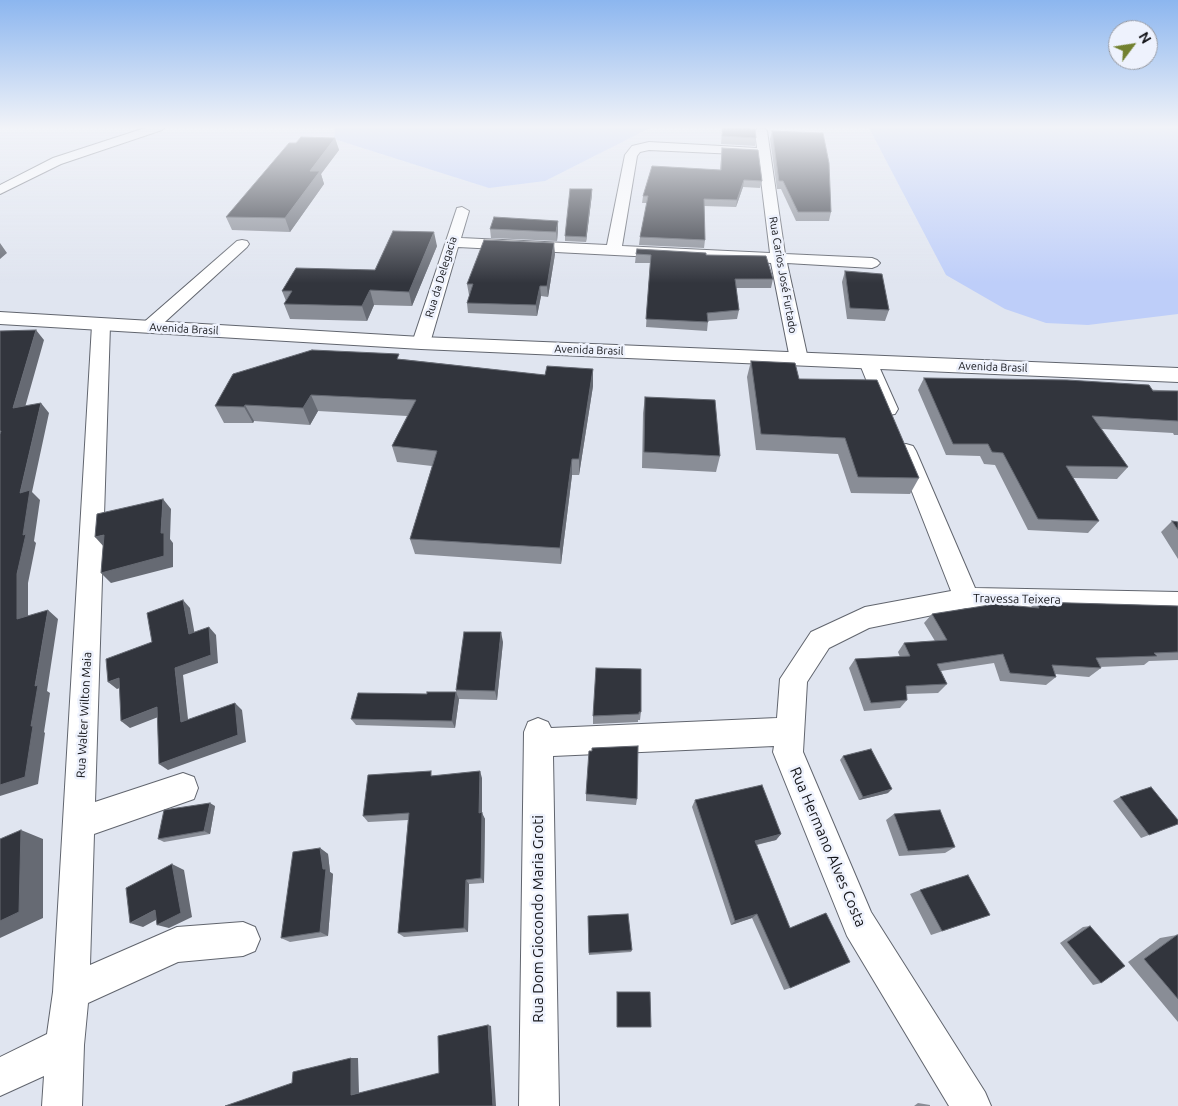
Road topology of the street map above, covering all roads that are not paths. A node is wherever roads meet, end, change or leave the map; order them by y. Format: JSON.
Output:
{"nodes":[{"id":1,"x":20,"y":180,"type":"edge"},
{"id":2,"x":627,"y":180,"type":"edge"},
{"id":3,"x":768,"y":180,"type":"edge"},
{"id":4,"x":0,"y":190,"type":"edge"},
{"id":5,"x":462,"y":211,"type":"dead end"},
{"id":6,"x":452,"y":242,"type":"junction"},
{"id":7,"x":242,"y":244,"type":"dead end"},
{"id":8,"x":614,"y":250,"type":"junction"},
{"id":9,"x":778,"y":258,"type":"junction"},
{"id":10,"x":872,"y":263,"type":"dead end"},
{"id":11,"x":0,"y":318,"type":"edge"},
{"id":12,"x":101,"y":325,"type":"junction"},
{"id":13,"x":149,"y":327,"type":"junction"},
{"id":14,"x":421,"y":343,"type":"junction"},
{"id":15,"x":799,"y":359,"type":"junction"},
{"id":16,"x":868,"y":362,"type":"junction"},
{"id":17,"x":1178,"y":374,"type":"edge"},
{"id":18,"x":967,"y":598,"type":"junction"},
{"id":19,"x":1178,"y":603,"type":"edge"},
{"id":20,"x":794,"y":679,"type":"joint"},
{"id":21,"x":790,"y":731,"type":"junction"},
{"id":22,"x":183,"y":788,"type":"dead end"},
{"id":23,"x":79,"y":823,"type":"junction"},
{"id":24,"x":243,"y":939,"type":"dead end"},
{"id":25,"x":71,"y":992,"type":"junction"},
{"id":26,"x":65,"y":1045,"type":"junction"},
{"id":27,"x":0,"y":1077,"type":"edge"},
{"id":28,"x":62,"y":1106,"type":"edge"},
{"id":29,"x":539,"y":1106,"type":"edge"},
{"id":30,"x":971,"y":1106,"type":"edge"}],
"edges":[{"from":1,"to":4,"type":"street"},
{"from":2,"to":8,"type":"street"},
{"from":3,"to":9,"type":"street","name":"Rua Carios José Furtado"},
{"from":5,"to":6,"type":"street","name":"Rua da Delegacia"},
{"from":6,"to":8,"type":"street"},
{"from":6,"to":14,"type":"street","name":"Rua da Delegacia"},
{"from":7,"to":13,"type":"street"},
{"from":8,"to":9,"type":"street"},
{"from":9,"to":10,"type":"street"},
{"from":9,"to":15,"type":"street","name":"Rua Carios José Furtado"},
{"from":11,"to":12,"type":"street","name":"Avenida Brasil"},
{"from":12,"to":13,"type":"street","name":"Avenida Brasil"},
{"from":12,"to":23,"type":"street","name":"Rua Walter Wilton Maia"},
{"from":13,"to":14,"type":"street","name":"Avenida Brasil"},
{"from":14,"to":15,"type":"street","name":"Avenida Brasil"},
{"from":15,"to":16,"type":"street","name":"Avenida Brasil"},
{"from":16,"to":17,"type":"street","name":"Avenida Brasil"},
{"from":16,"to":18,"type":"street"},
{"from":18,"to":19,"type":"street","name":"Travessa Teixera"},
{"from":18,"to":20,"type":"street","name":"Travessa Teixera"},
{"from":20,"to":21,"type":"street","name":"Rua Hermano Alves Costa"},
{"from":21,"to":29,"type":"street","name":"Rua Dom Giocondo Maria Groti"},
{"from":21,"to":30,"type":"street","name":"Rua Hermano Alves Costa"},
{"from":22,"to":23,"type":"street"},
{"from":23,"to":25,"type":"street","name":"Rua Walter Wilton Maia"},
{"from":24,"to":25,"type":"street"},
{"from":25,"to":26,"type":"street","name":"Rua Walter Wilton Maia"},
{"from":26,"to":27,"type":"street"},
{"from":26,"to":28,"type":"street","name":"Rua Walter Wilton Maia"}]}
